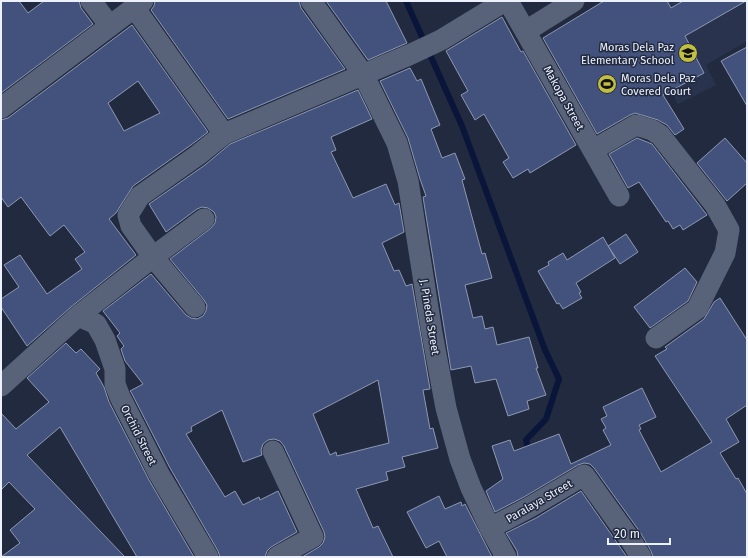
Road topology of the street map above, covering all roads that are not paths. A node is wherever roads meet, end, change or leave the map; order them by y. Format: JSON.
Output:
{"nodes":[{"id":1,"x":92,"y":1,"type":"edge"},
{"id":2,"x":311,"y":1,"type":"edge"},
{"id":3,"x":505,"y":1,"type":"edge"},
{"id":4,"x":508,"y":1,"type":"edge"},
{"id":5,"x":574,"y":1,"type":"edge"},
{"id":6,"x":138,"y":4,"type":"edge"},
{"id":7,"x":110,"y":26,"type":"junction"},
{"id":8,"x":526,"y":31,"type":"junction"},
{"id":9,"x":363,"y":74,"type":"junction"},
{"id":10,"x":1,"y":108,"type":"edge"},
{"id":11,"x":224,"y":134,"type":"junction"},
{"id":12,"x":593,"y":150,"type":"junction"},
{"id":13,"x":619,"y":196,"type":"dead end"},
{"id":14,"x":204,"y":219,"type":"dead end"},
{"id":15,"x":153,"y":257,"type":"junction"},
{"id":16,"x":195,"y":307,"type":"dead end"},
{"id":17,"x":78,"y":316,"type":"junction"},
{"id":18,"x":656,"y":338,"type":"dead end"},
{"id":19,"x":1,"y":386,"type":"edge"},
{"id":20,"x":273,"y":451,"type":"dead end"},
{"id":21,"x":490,"y":528,"type":"junction"},
{"id":22,"x":208,"y":557,"type":"edge"},
{"id":23,"x":277,"y":557,"type":"edge"},
{"id":24,"x":506,"y":557,"type":"edge"},
{"id":25,"x":641,"y":557,"type":"edge"}],
"edges":[{"from":1,"to":7,"type":"street"},
{"from":2,"to":9,"type":"street","name":"J. Pineda Street"},
{"from":3,"to":9,"type":"street"},
{"from":4,"to":8,"type":"street","name":"Makopa Street"},
{"from":5,"to":8,"type":"street"},
{"from":6,"to":7,"type":"street"},
{"from":6,"to":11,"type":"street"},
{"from":7,"to":10,"type":"street"},
{"from":8,"to":12,"type":"street","name":"Makopa Street"},
{"from":9,"to":11,"type":"street"},
{"from":9,"to":21,"type":"street","name":"J. Pineda Street"},
{"from":11,"to":15,"type":"street"},
{"from":12,"to":13,"type":"street","name":"Makopa Street"},
{"from":12,"to":18,"type":"street"},
{"from":14,"to":15,"type":"street"},
{"from":15,"to":16,"type":"street"},
{"from":15,"to":17,"type":"street"},
{"from":17,"to":19,"type":"street"},
{"from":17,"to":22,"type":"street","name":"Orchid Street"},
{"from":20,"to":23,"type":"street"},
{"from":21,"to":24,"type":"street","name":"J. Pineda Street"},
{"from":21,"to":25,"type":"street","name":"Paralaya Street"}]}
